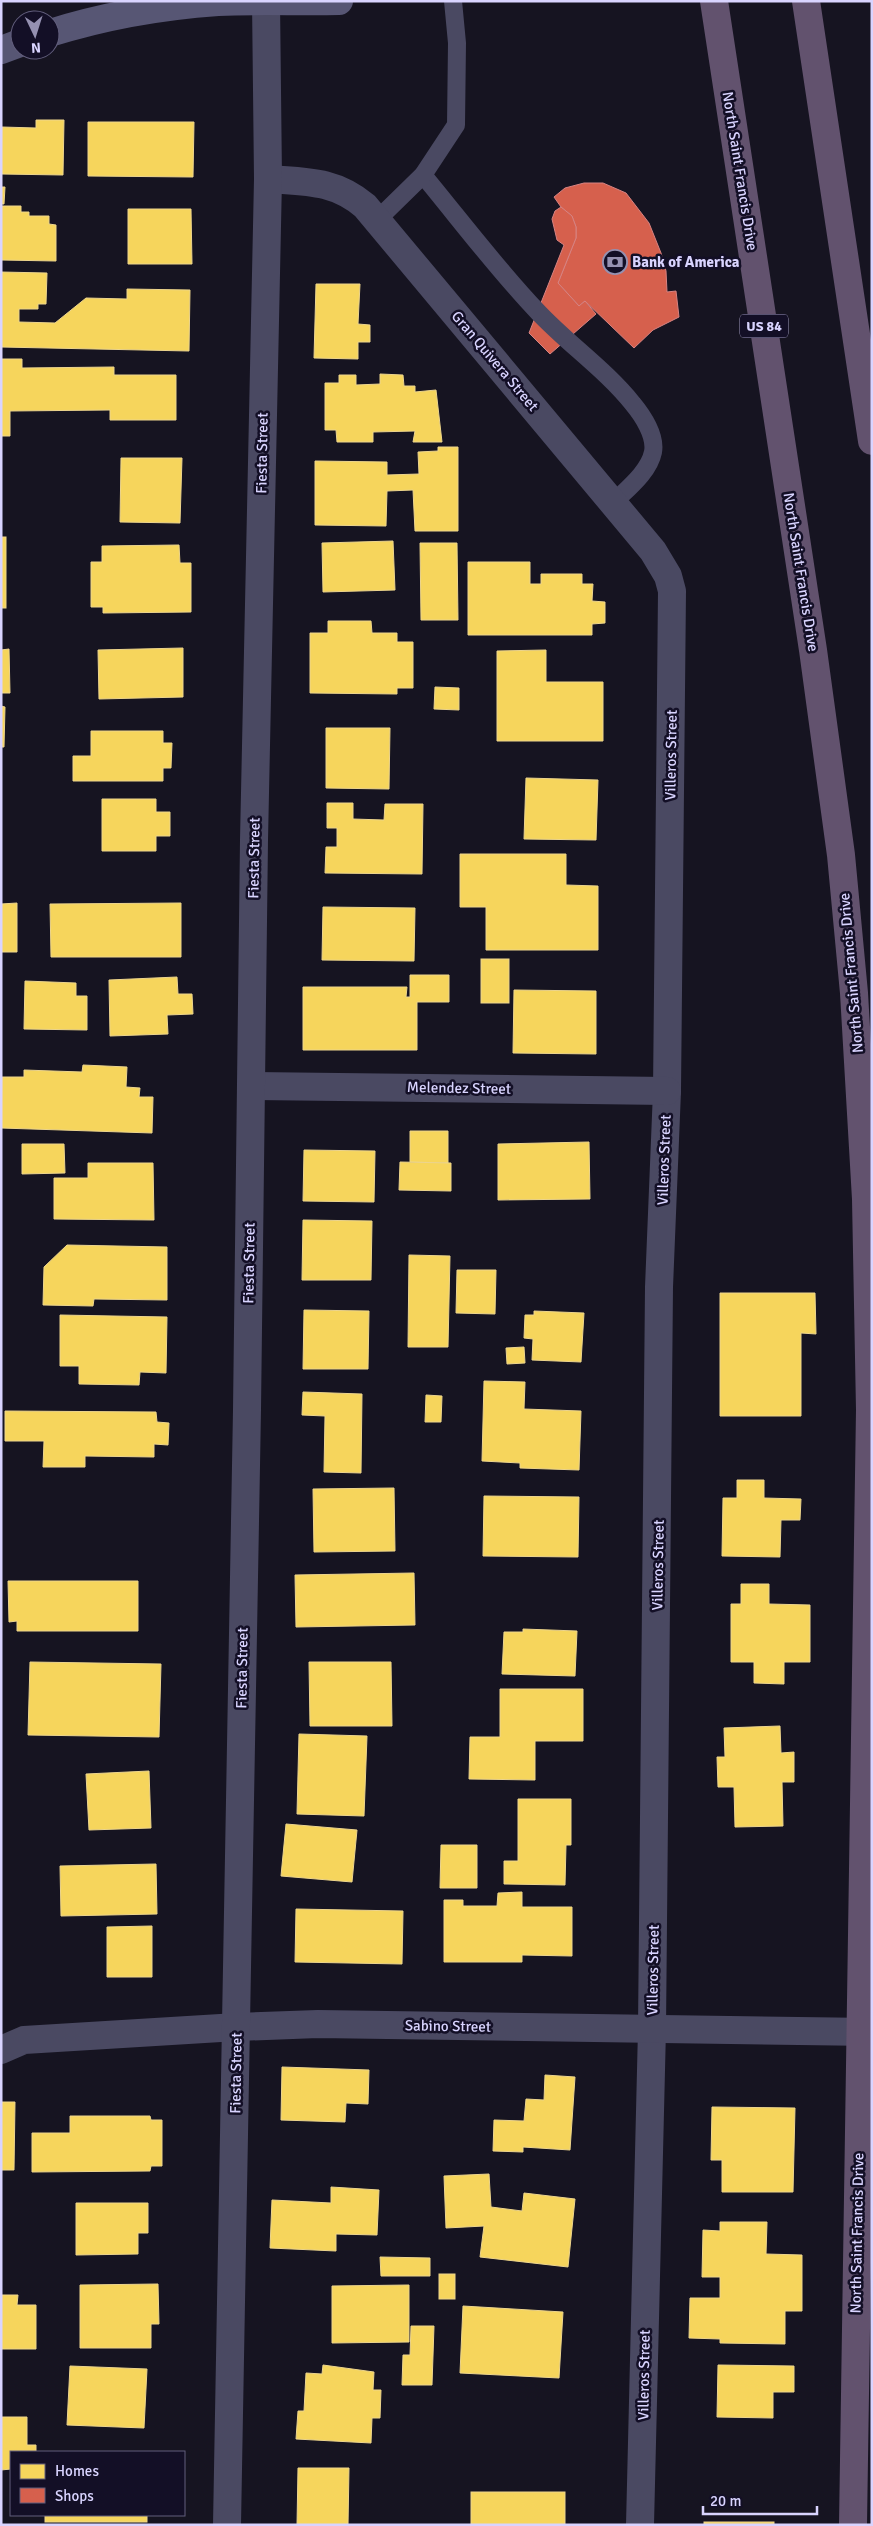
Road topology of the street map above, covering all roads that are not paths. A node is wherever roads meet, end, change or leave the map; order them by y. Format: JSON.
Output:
{"nodes":[{"id":1,"x":339,"y":1,"type":"edge"},
{"id":2,"x":453,"y":1,"type":"edge"},
{"id":3,"x":714,"y":1,"type":"edge"},
{"id":4,"x":806,"y":1,"type":"edge"},
{"id":5,"x":266,"y":2,"type":"edge"},
{"id":6,"x":60,"y":30,"type":"edge"},
{"id":7,"x":424,"y":175,"type":"junction"},
{"id":8,"x":268,"y":179,"type":"junction"},
{"id":9,"x":377,"y":220,"type":"junction"},
{"id":10,"x":872,"y":441,"type":"edge"},
{"id":11,"x":614,"y":502,"type":"junction"},
{"id":12,"x":673,"y":605,"type":"joint"},
{"id":13,"x":251,"y":1086,"type":"junction"},
{"id":14,"x":667,"y":1090,"type":"junction"},
{"id":15,"x":236,"y":2027,"type":"junction"},
{"id":16,"x":652,"y":2029,"type":"junction"},
{"id":17,"x":866,"y":2032,"type":"edge"},
{"id":18,"x":9,"y":2041,"type":"edge"},
{"id":19,"x":227,"y":2525,"type":"edge"},
{"id":20,"x":640,"y":2525,"type":"edge"},
{"id":21,"x":853,"y":2525,"type":"edge"}],
"edges":[{"from":1,"to":5,"type":"main road"},
{"from":2,"to":7,"type":"lane"},
{"from":3,"to":17,"type":"highway","name":"North Saint Francis Drive","number":"US 84"},
{"from":4,"to":10,"type":"highway"},
{"from":5,"to":6,"type":"main road"},
{"from":5,"to":8,"type":"street","name":"Fiesta Street"},
{"from":7,"to":9,"type":"lane"},
{"from":7,"to":11,"type":"lane"},
{"from":8,"to":9,"type":"street","name":"Gran Quivera Street"},
{"from":8,"to":13,"type":"street","name":"Fiesta Street"},
{"from":9,"to":11,"type":"street","name":"Gran Quivera Street"},
{"from":11,"to":12,"type":"street","name":"Gran Quivera Street"},
{"from":12,"to":14,"type":"street","name":"Villeros Street"},
{"from":13,"to":14,"type":"street","name":"Melendez Street"},
{"from":13,"to":15,"type":"street","name":"Fiesta Street"},
{"from":14,"to":16,"type":"street","name":"Villeros Street"},
{"from":15,"to":16,"type":"street","name":"Sabino Street"},
{"from":15,"to":18,"type":"street","name":"Sabino Street"},
{"from":15,"to":19,"type":"street","name":"Fiesta Street"},
{"from":16,"to":17,"type":"street","name":"Sabino Street"},
{"from":16,"to":20,"type":"street","name":"Villeros Street"},
{"from":17,"to":21,"type":"highway","name":"North Saint Francis Drive","number":"US 84"}]}
